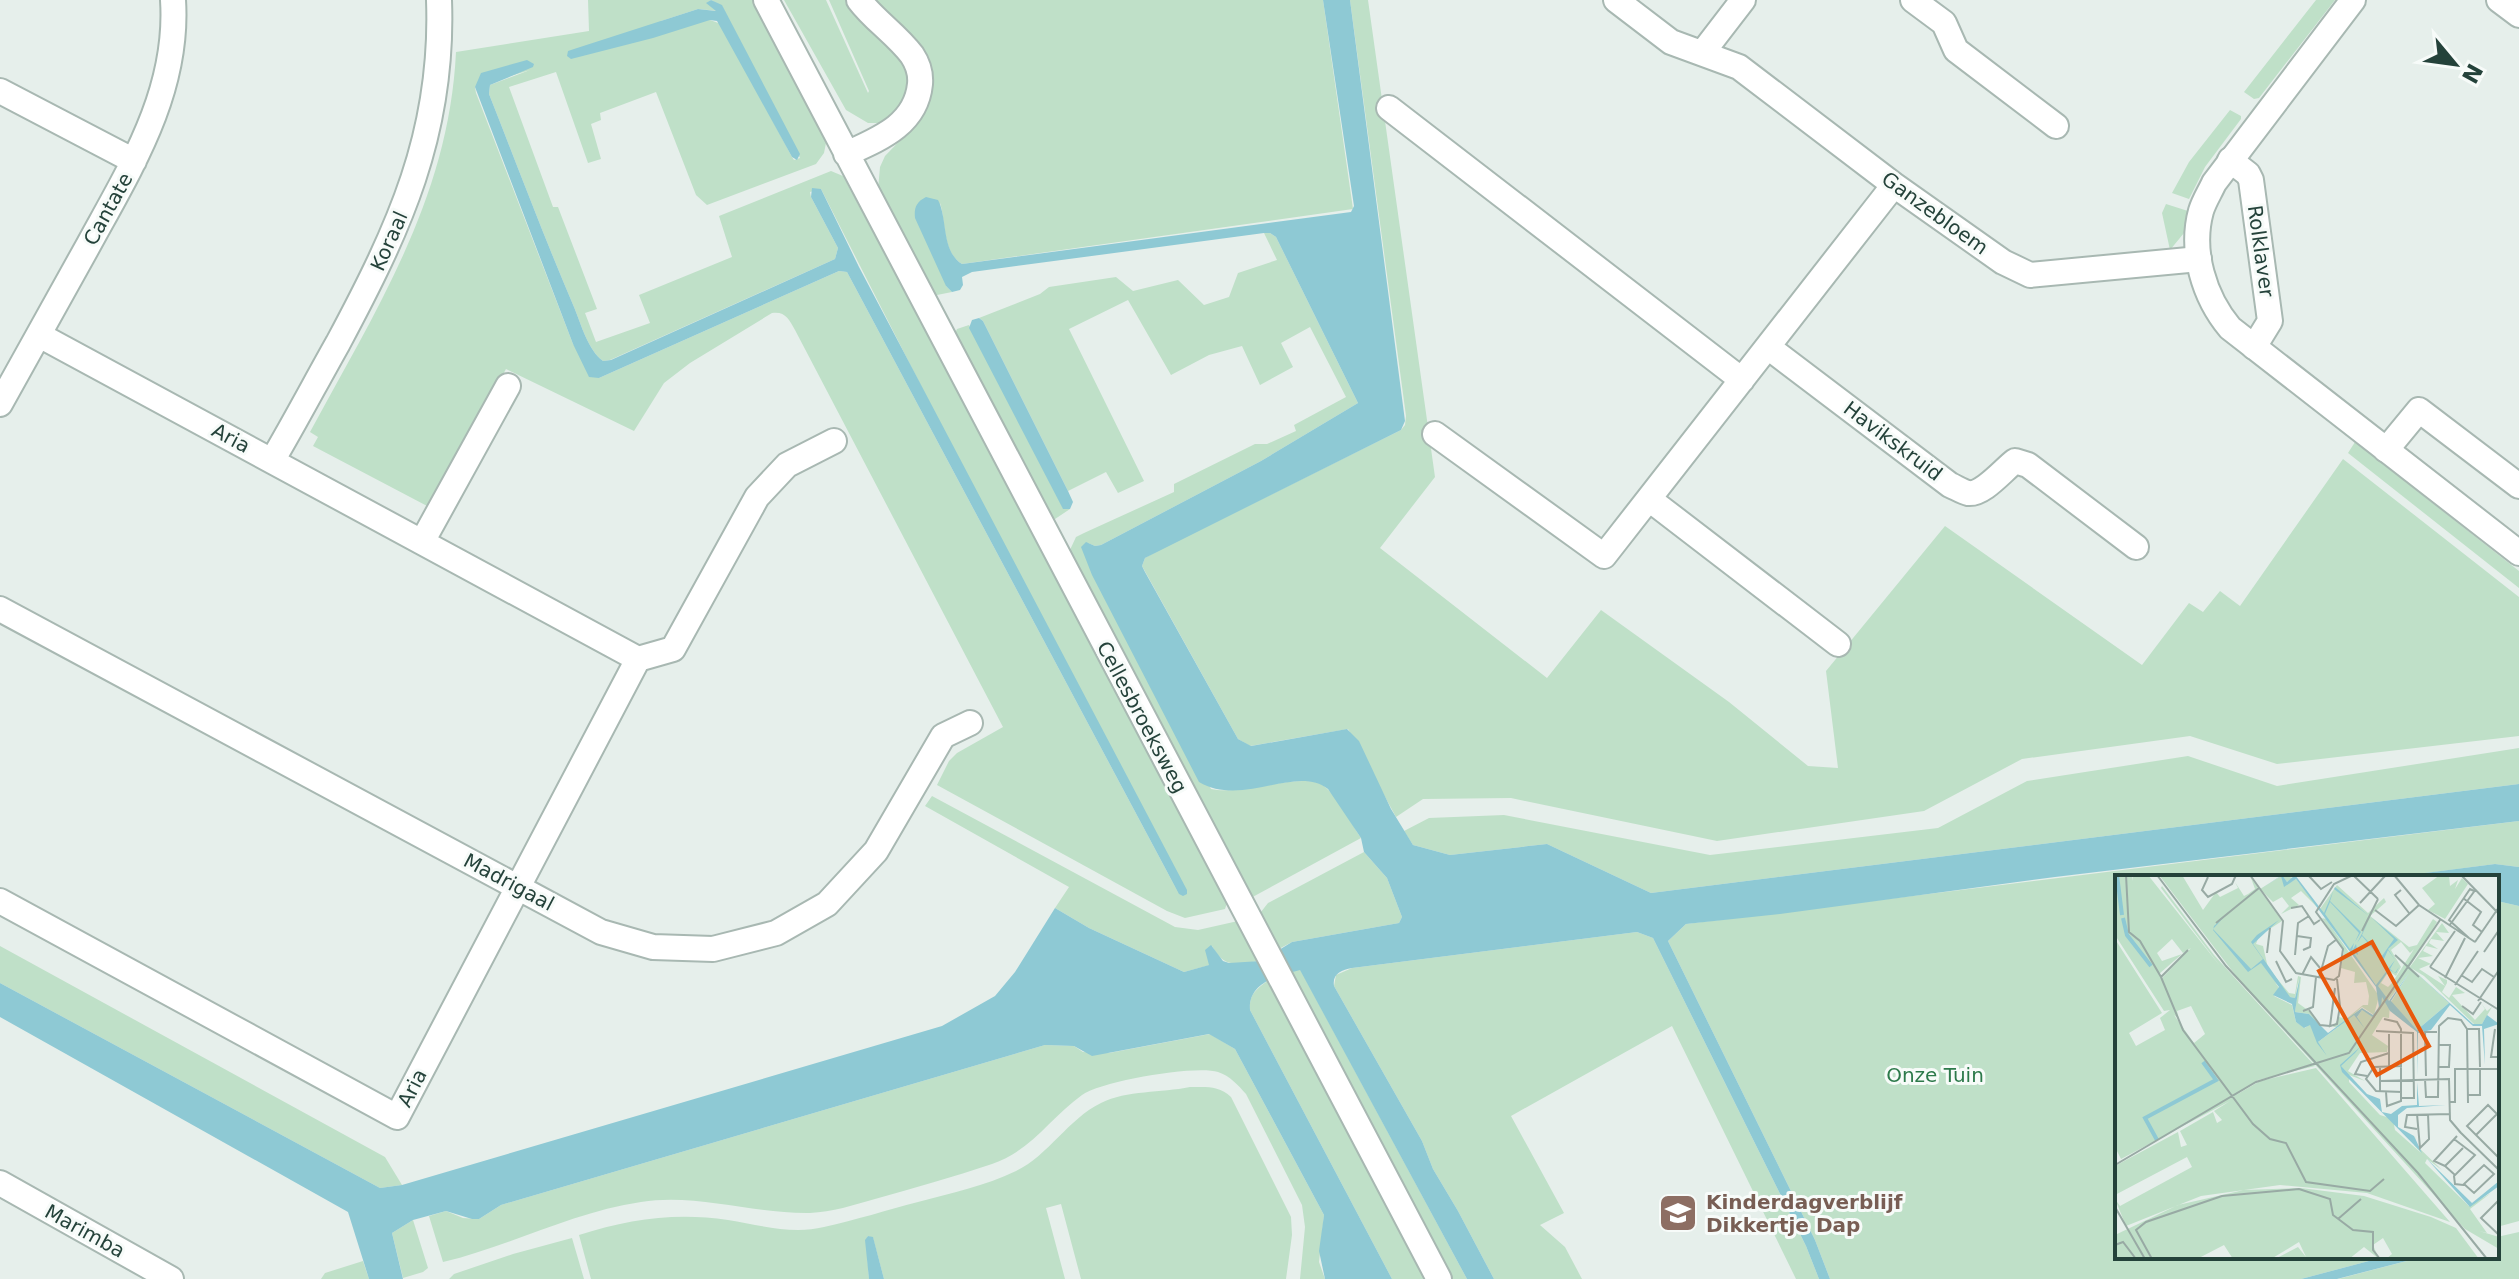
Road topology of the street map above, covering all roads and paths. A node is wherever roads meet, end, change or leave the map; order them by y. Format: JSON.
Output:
{"nodes":[{"id":1,"x":173,"y":0,"type":"edge"},
{"id":2,"x":439,"y":0,"type":"edge"},
{"id":3,"x":766,"y":0,"type":"edge"},
{"id":4,"x":859,"y":0,"type":"edge"},
{"id":5,"x":1616,"y":0,"type":"edge"},
{"id":6,"x":1743,"y":0,"type":"edge"},
{"id":7,"x":1913,"y":0,"type":"edge"},
{"id":8,"x":2353,"y":0,"type":"edge"},
{"id":9,"x":2499,"y":0,"type":"edge"},
{"id":10,"x":2519,"y":15,"type":"edge"},
{"id":11,"x":1703,"y":52,"type":"junction"},
{"id":12,"x":0,"y":91,"type":"edge"},
{"id":13,"x":1389,"y":108,"type":"dead end"},
{"id":14,"x":2056,"y":126,"type":"dead end"},
{"id":15,"x":846,"y":154,"type":"junction"},
{"id":16,"x":2230,"y":160,"type":"junction"},
{"id":17,"x":134,"y":161,"type":"junction"},
{"id":18,"x":1894,"y":185,"type":"junction"},
{"id":19,"x":2199,"y":259,"type":"junction"},
{"id":20,"x":39,"y":335,"type":"junction"},
{"id":21,"x":1768,"y":347,"type":"junction"},
{"id":22,"x":2254,"y":347,"type":"junction"},
{"id":23,"x":1742,"y":380,"type":"junction"},
{"id":24,"x":508,"y":386,"type":"dead end"},
{"id":25,"x":0,"y":404,"type":"edge"},
{"id":26,"x":1435,"y":434,"type":"dead end"},
{"id":27,"x":834,"y":441,"type":"dead end"},
{"id":28,"x":2386,"y":450,"type":"junction"},
{"id":29,"x":272,"y":461,"type":"junction"},
{"id":30,"x":2519,"y":486,"type":"edge"},
{"id":31,"x":1649,"y":499,"type":"junction"},
{"id":32,"x":422,"y":542,"type":"junction"},
{"id":33,"x":2136,"y":547,"type":"dead end"},
{"id":34,"x":2519,"y":553,"type":"edge"},
{"id":35,"x":0,"y":609,"type":"edge"},
{"id":36,"x":1838,"y":644,"type":"dead end"},
{"id":37,"x":638,"y":659,"type":"junction"},
{"id":38,"x":970,"y":723,"type":"dead end"},
{"id":39,"x":517,"y":886,"type":"junction"},
{"id":40,"x":0,"y":901,"type":"edge"},
{"id":41,"x":0,"y":1183,"type":"edge"},
{"id":42,"x":171,"y":1279,"type":"edge"},
{"id":43,"x":1439,"y":1279,"type":"edge"}],
"edges":[{"from":1,"to":17,"type":"street","name":"Cantate"},
{"from":2,"to":29,"type":"street","name":"Koraal"},
{"from":3,"to":15,"type":"street","name":"Cellesbroeksweg"},
{"from":4,"to":15,"type":"street"},
{"from":5,"to":11,"type":"street","name":"Ganzebloem"},
{"from":6,"to":11,"type":"street"},
{"from":7,"to":14,"type":"street"},
{"from":8,"to":16,"type":"street"},
{"from":9,"to":10,"type":"street"},
{"from":11,"to":18,"type":"street","name":"Ganzebloem"},
{"from":12,"to":17,"type":"street"},
{"from":13,"to":23,"type":"street"},
{"from":15,"to":43,"type":"street","name":"Cellesbroeksweg"},
{"from":16,"to":19,"type":"street"},
{"from":16,"to":22,"type":"street","name":"Rolklaver"},
{"from":17,"to":20,"type":"street","name":"Cantate"},
{"from":18,"to":19,"type":"street","name":"Ganzebloem"},
{"from":18,"to":21,"type":"street"},
{"from":19,"to":22,"type":"street"},
{"from":20,"to":25,"type":"street","name":"Cantate"},
{"from":20,"to":29,"type":"street","name":"Aria"},
{"from":21,"to":23,"type":"street"},
{"from":21,"to":33,"type":"street","name":"Havikskruid"},
{"from":22,"to":28,"type":"street"},
{"from":23,"to":31,"type":"street"},
{"from":24,"to":32,"type":"street"},
{"from":26,"to":31,"type":"street"},
{"from":27,"to":37,"type":"street"},
{"from":28,"to":30,"type":"street"},
{"from":28,"to":34,"type":"street"},
{"from":29,"to":32,"type":"street","name":"Aria"},
{"from":31,"to":36,"type":"street"},
{"from":32,"to":37,"type":"street","name":"Aria"},
{"from":35,"to":39,"type":"street","name":"Madrigaal"},
{"from":37,"to":39,"type":"street","name":"Aria"},
{"from":38,"to":39,"type":"street","name":"Madrigaal"},
{"from":39,"to":40,"type":"street","name":"Aria"},
{"from":41,"to":42,"type":"street","name":"Marimba"}]}
